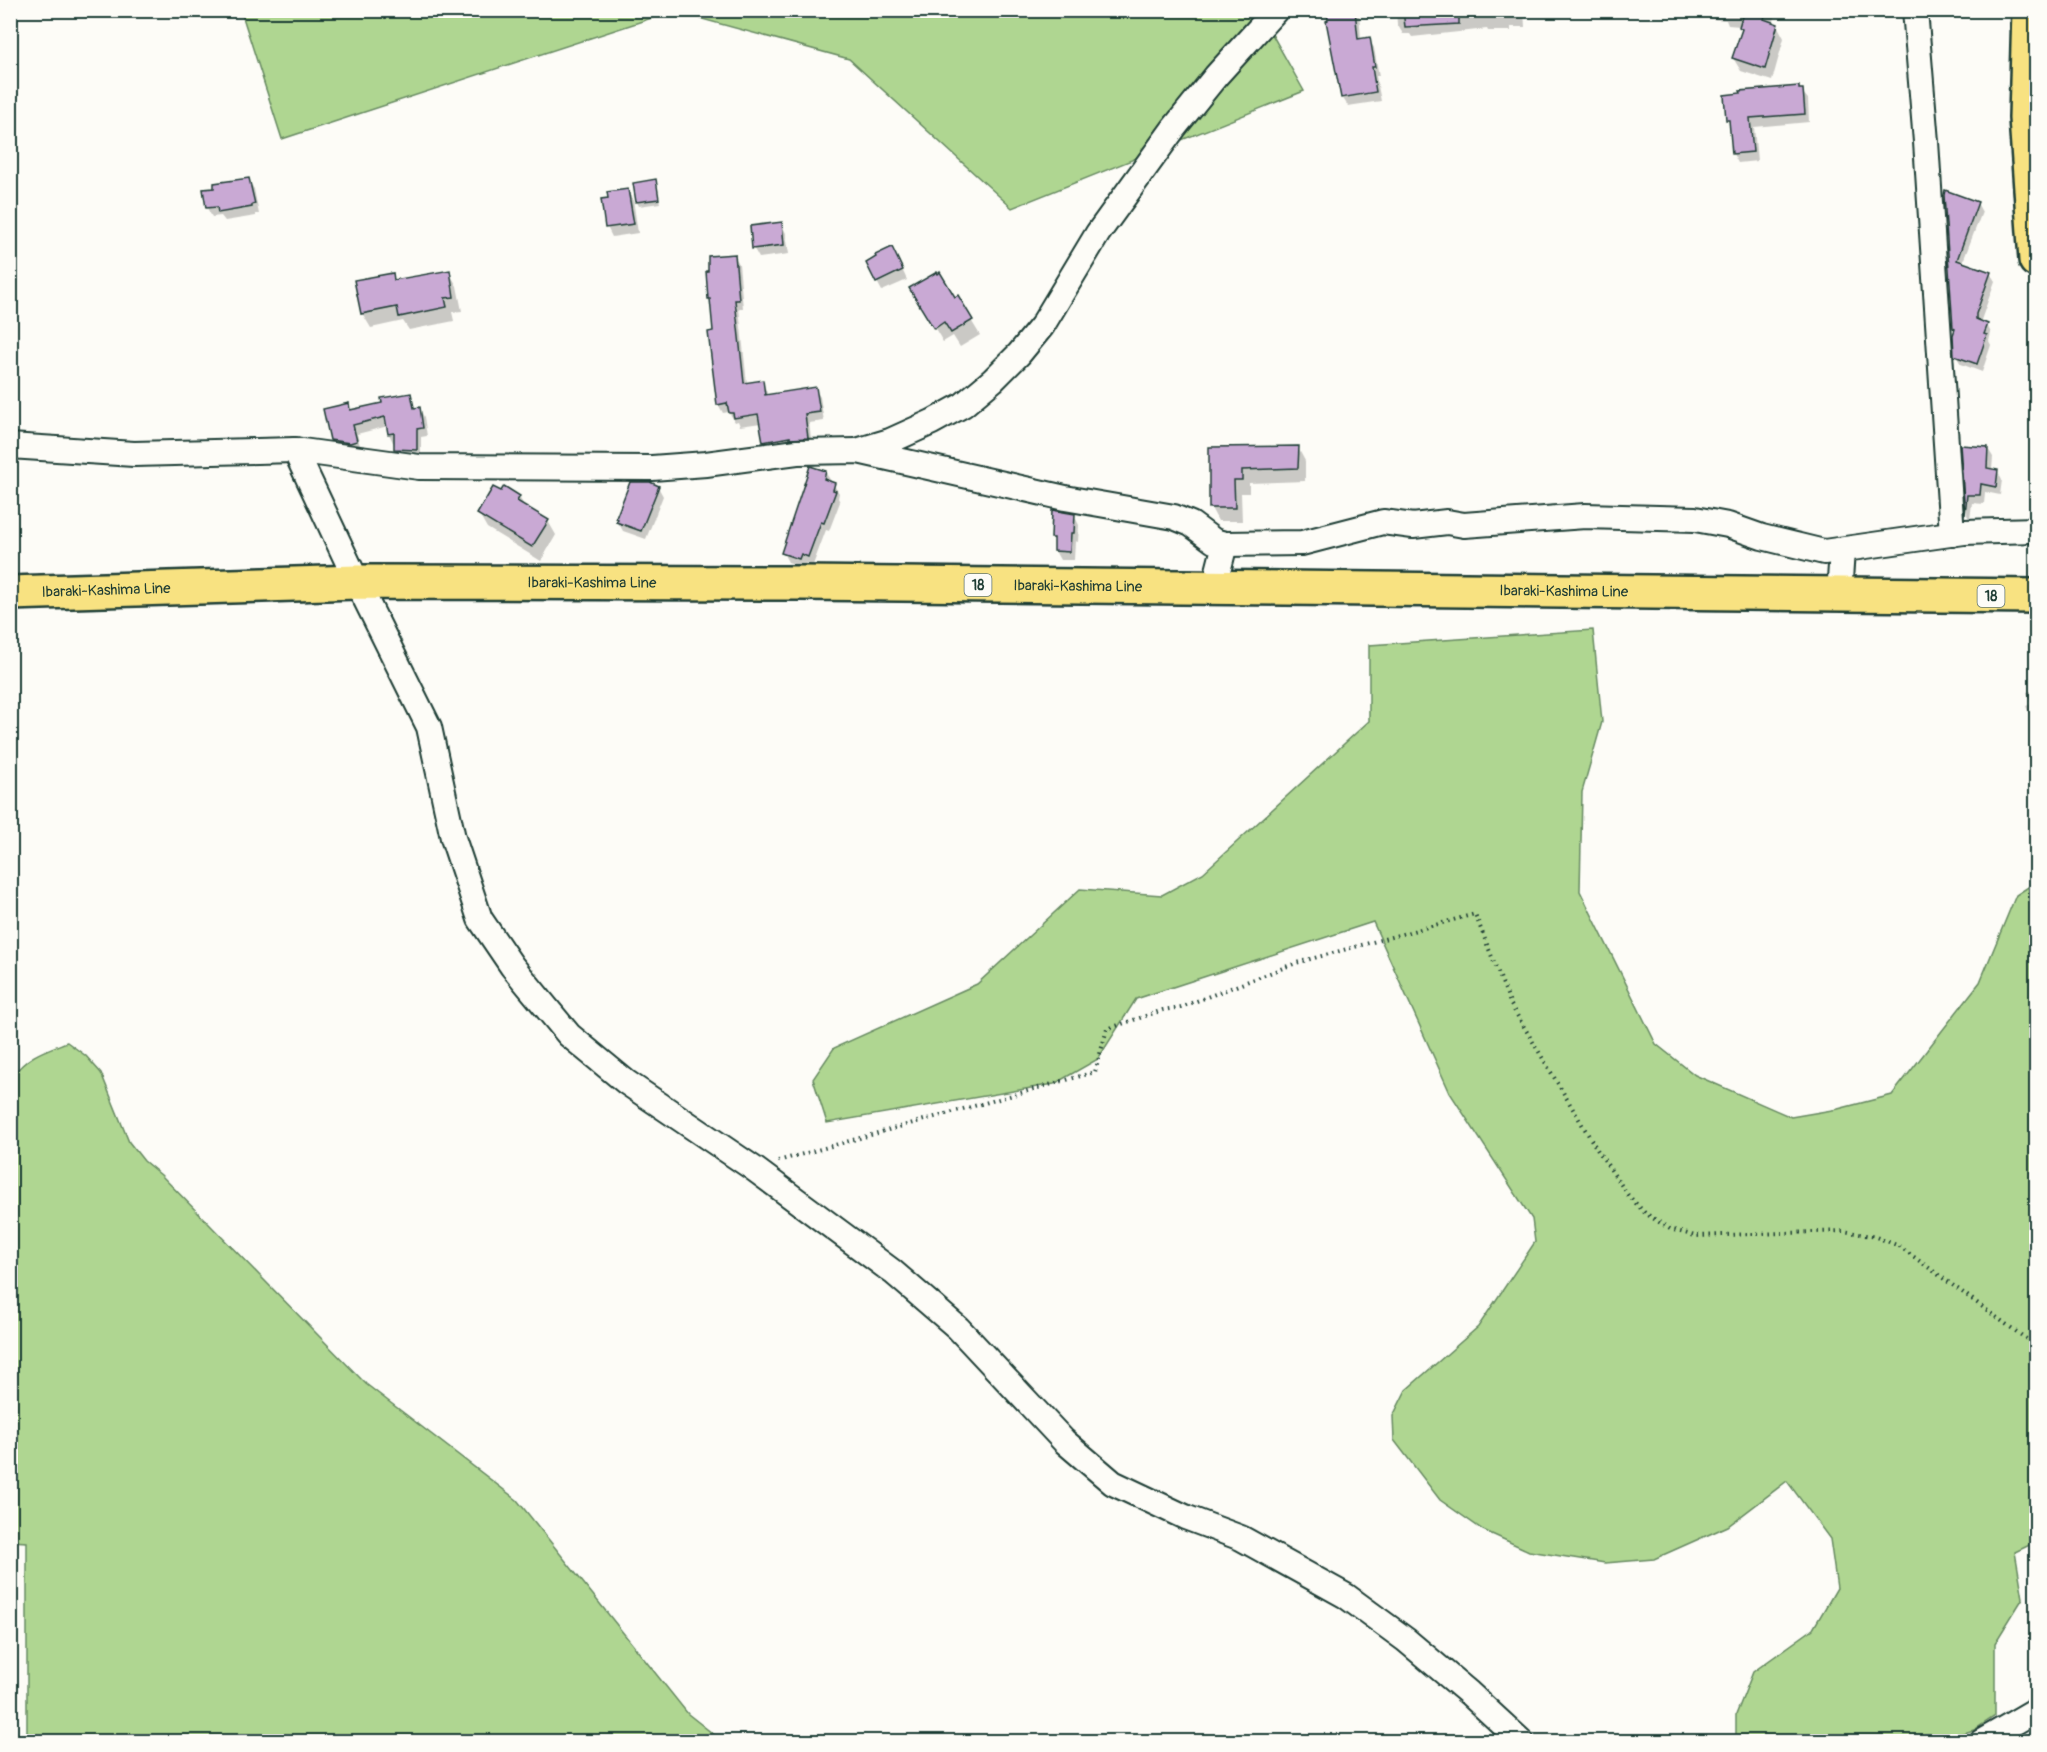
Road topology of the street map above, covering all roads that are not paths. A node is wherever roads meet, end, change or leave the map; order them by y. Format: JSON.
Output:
{"nodes":[{"id":1,"x":1276,"y":10,"type":"edge"},
{"id":2,"x":1915,"y":10,"type":"edge"},
{"id":3,"x":2029,"y":10,"type":"edge"},
{"id":4,"x":2037,"y":260,"type":"edge"},
{"id":5,"x":10,"y":446,"type":"edge"},
{"id":6,"x":295,"y":450,"type":"junction"},
{"id":7,"x":858,"y":451,"type":"junction"},
{"id":8,"x":2037,"y":530,"type":"edge"},
{"id":9,"x":1952,"y":534,"type":"junction"},
{"id":10,"x":1225,"y":544,"type":"junction"},
{"id":11,"x":1842,"y":550,"type":"junction"},
{"id":12,"x":357,"y":582,"type":"junction"},
{"id":13,"x":1214,"y":587,"type":"junction"},
{"id":14,"x":10,"y":593,"type":"edge"},
{"id":15,"x":1839,"y":595,"type":"junction"},
{"id":16,"x":2037,"y":596,"type":"edge"},
{"id":17,"x":2037,"y":1710,"type":"edge"},
{"id":18,"x":1522,"y":1742,"type":"edge"},
{"id":19,"x":1981,"y":1742,"type":"edge"}],
"edges":[{"from":1,"to":7,"type":"street"},
{"from":2,"to":9,"type":"street"},
{"from":3,"to":4,"type":"main road"},
{"from":5,"to":6,"type":"street"},
{"from":6,"to":7,"type":"street"},
{"from":6,"to":12,"type":"street"},
{"from":7,"to":10,"type":"street"},
{"from":8,"to":9,"type":"street"},
{"from":9,"to":11,"type":"street"},
{"from":10,"to":11,"type":"street"},
{"from":10,"to":13,"type":"street"},
{"from":11,"to":15,"type":"street"},
{"from":12,"to":13,"type":"main road","name":"Ibaraki-Kashima Line","number":"18"},
{"from":12,"to":14,"type":"main road","name":"Ibaraki-Kashima Line","number":"18"},
{"from":12,"to":18,"type":"street"},
{"from":13,"to":15,"type":"main road","name":"Ibaraki-Kashima Line","number":"18"},
{"from":15,"to":16,"type":"main road","name":"Ibaraki-Kashima Line","number":"18"},
{"from":17,"to":19,"type":"street"}]}
